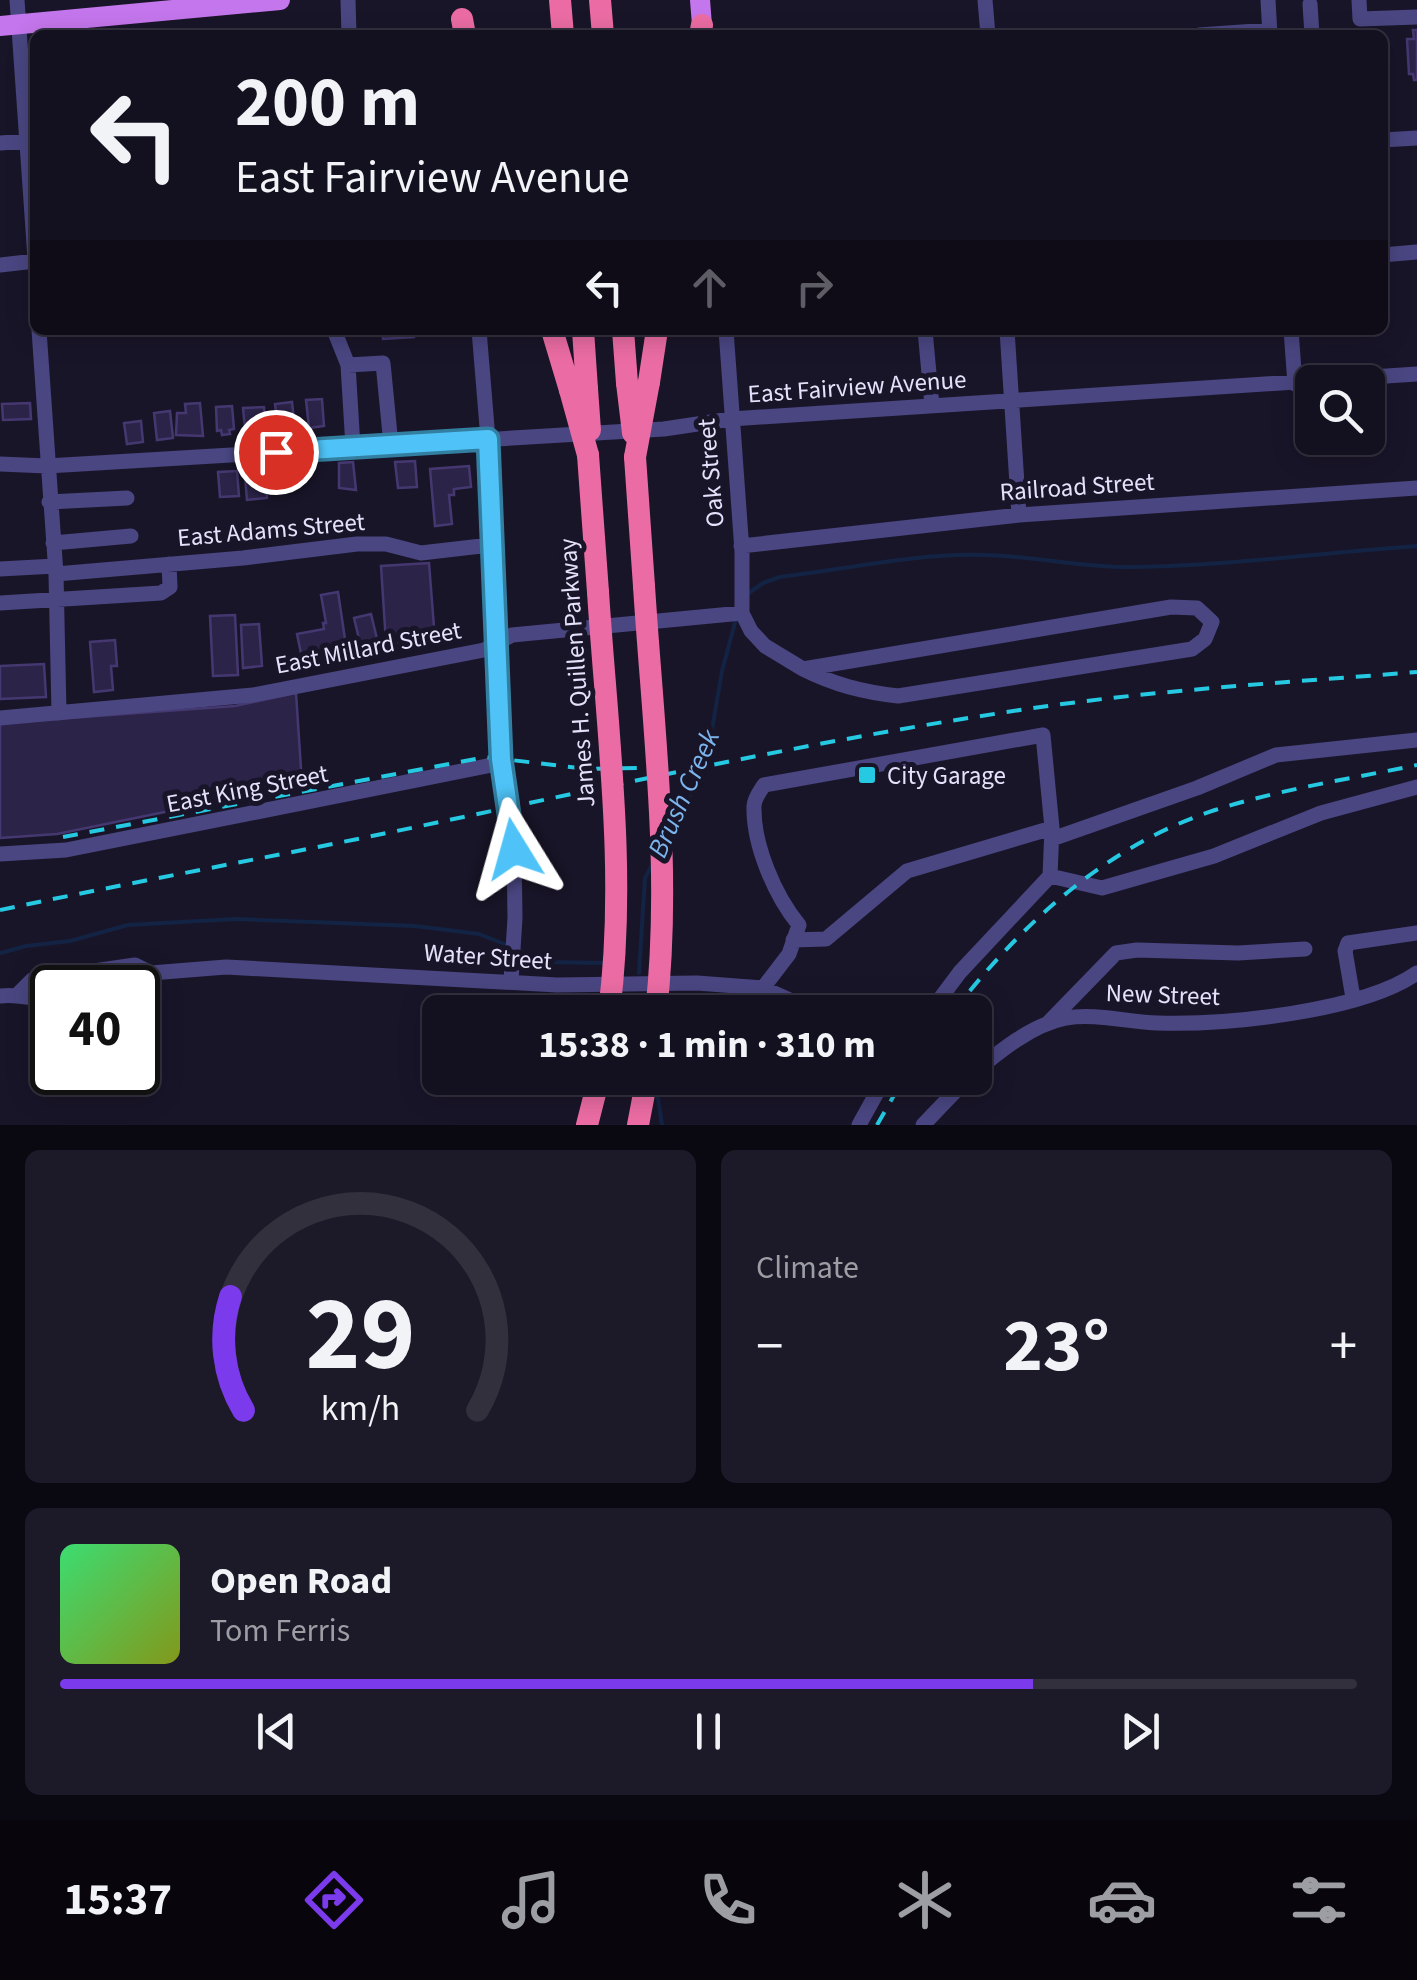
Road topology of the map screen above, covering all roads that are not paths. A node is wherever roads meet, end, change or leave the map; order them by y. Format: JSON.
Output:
{"nodes":[{"id":1,"x":17,"y":0,"type":"edge"},
{"id":2,"x":280,"y":0,"type":"edge"},
{"id":3,"x":348,"y":0,"type":"edge"},
{"id":4,"x":700,"y":0,"type":"edge"},
{"id":5,"x":986,"y":0,"type":"edge"},
{"id":6,"x":1268,"y":0,"type":"edge"},
{"id":7,"x":1358,"y":0,"type":"edge"},
{"id":8,"x":1402,"y":0,"type":"edge"},
{"id":9,"x":1310,"y":4,"type":"dead end"},
{"id":10,"x":1410,"y":18,"type":"edge"},
{"id":11,"x":10,"y":25,"type":"edge"},
{"id":12,"x":1360,"y":27,"type":"edge"},
{"id":13,"x":349,"y":30,"type":"edge"},
{"id":14,"x":702,"y":30,"type":"edge"},
{"id":15,"x":988,"y":30,"type":"edge"},
{"id":16,"x":1270,"y":30,"type":"edge"},
{"id":17,"x":1312,"y":30,"type":"edge"},
{"id":18,"x":29,"y":130,"type":"edge"},
{"id":19,"x":1417,"y":138,"type":"edge"},
{"id":20,"x":1388,"y":140,"type":"edge"},
{"id":21,"x":0,"y":143,"type":"edge"},
{"id":22,"x":1417,"y":252,"type":"edge"},
{"id":23,"x":1388,"y":254,"type":"edge"},
{"id":24,"x":30,"y":260,"type":"edge"},
{"id":25,"x":0,"y":265,"type":"edge"},
{"id":26,"x":39,"y":335,"type":"edge"},
{"id":27,"x":336,"y":335,"type":"edge"},
{"id":28,"x":479,"y":335,"type":"edge"},
{"id":29,"x":554,"y":335,"type":"edge"},
{"id":30,"x":583,"y":335,"type":"edge"},
{"id":31,"x":624,"y":335,"type":"edge"},
{"id":32,"x":655,"y":335,"type":"edge"},
{"id":33,"x":726,"y":335,"type":"edge"},
{"id":34,"x":925,"y":335,"type":"edge"},
{"id":35,"x":1007,"y":335,"type":"edge"},
{"id":36,"x":1291,"y":335,"type":"edge"},
{"id":37,"x":348,"y":365,"type":"junction"},
{"id":38,"x":1417,"y":374,"type":"edge"},
{"id":39,"x":1385,"y":377,"type":"edge"},
{"id":40,"x":638,"y":382,"type":"junction"},
{"id":41,"x":1295,"y":384,"type":"joint"},
{"id":42,"x":579,"y":389,"type":"junction"},
{"id":43,"x":1012,"y":402,"type":"junction"},
{"id":44,"x":932,"y":406,"type":"junction"},
{"id":45,"x":730,"y":419,"type":"junction"},
{"id":46,"x":488,"y":439,"type":"junction"},
{"id":47,"x":391,"y":445,"type":"junction"},
{"id":48,"x":352,"y":447,"type":"junction"},
{"id":49,"x":0,"y":464,"type":"edge"},
{"id":50,"x":47,"y":466,"type":"junction"},
{"id":51,"x":1417,"y":488,"type":"edge"},
{"id":52,"x":126,"y":498,"type":"dead end"},
{"id":53,"x":49,"y":502,"type":"junction"},
{"id":54,"x":1019,"y":515,"type":"junction"},
{"id":55,"x":131,"y":536,"type":"dead end"},
{"id":56,"x":53,"y":543,"type":"junction"},
{"id":57,"x":490,"y":545,"type":"junction"},
{"id":58,"x":741,"y":546,"type":"junction"},
{"id":59,"x":169,"y":564,"type":"junction"},
{"id":60,"x":0,"y":569,"type":"edge"},
{"id":61,"x":55,"y":570,"type":"junction"},
{"id":62,"x":56,"y":600,"type":"junction"},
{"id":63,"x":0,"y":602,"type":"edge"},
{"id":64,"x":742,"y":613,"type":"junction"},
{"id":65,"x":498,"y":640,"type":"junction"},
{"id":66,"x":803,"y":669,"type":"junction"},
{"id":67,"x":59,"y":713,"type":"junction"},
{"id":68,"x":0,"y":718,"type":"edge"},
{"id":69,"x":1417,"y":740,"type":"edge"},
{"id":70,"x":502,"y":763,"type":"junction"},
{"id":71,"x":1417,"y":787,"type":"edge"},
{"id":72,"x":1052,"y":834,"type":"junction"},
{"id":73,"x":0,"y":854,"type":"edge"},
{"id":74,"x":1050,"y":876,"type":"junction"},
{"id":75,"x":1417,"y":933,"type":"edge"},
{"id":76,"x":793,"y":940,"type":"junction"},
{"id":77,"x":1305,"y":949,"type":"dead end"},
{"id":78,"x":160,"y":972,"type":"edge"},
{"id":79,"x":512,"y":972,"type":"junction"},
{"id":80,"x":1417,"y":972,"type":"edge"},
{"id":81,"x":30,"y":982,"type":"edge"},
{"id":82,"x":762,"y":988,"type":"junction"},
{"id":83,"x":19,"y":993,"type":"junction"},
{"id":84,"x":611,"y":995,"type":"edge"},
{"id":85,"x":657,"y":995,"type":"edge"},
{"id":86,"x":778,"y":995,"type":"edge"},
{"id":87,"x":943,"y":995,"type":"edge"},
{"id":88,"x":0,"y":996,"type":"edge"},
{"id":89,"x":30,"y":998,"type":"edge"},
{"id":90,"x":1353,"y":998,"type":"junction"},
{"id":91,"x":1048,"y":1023,"type":"junction"},
{"id":92,"x":992,"y":1058,"type":"edge"},
{"id":93,"x":595,"y":1095,"type":"edge"},
{"id":94,"x":643,"y":1095,"type":"edge"},
{"id":95,"x":875,"y":1095,"type":"edge"},
{"id":96,"x":952,"y":1095,"type":"edge"},
{"id":97,"x":588,"y":1125,"type":"edge"},
{"id":98,"x":638,"y":1125,"type":"edge"},
{"id":99,"x":859,"y":1125,"type":"edge"},
{"id":100,"x":923,"y":1125,"type":"edge"}],
"edges":[{"from":1,"to":11,"type":"street"},
{"from":2,"to":11,"type":"main road"},
{"from":3,"to":13,"type":"street"},
{"from":4,"to":14,"type":"main road"},
{"from":5,"to":15,"type":"street"},
{"from":6,"to":16,"type":"street"},
{"from":7,"to":12,"type":"street"},
{"from":8,"to":10,"type":"street"},
{"from":9,"to":17,"type":"street"},
{"from":10,"to":12,"type":"street"},
{"from":11,"to":18,"type":"street"},
{"from":18,"to":21,"type":"street"},
{"from":19,"to":20,"type":"street"},
{"from":22,"to":23,"type":"street"},
{"from":24,"to":25,"type":"street"},
{"from":26,"to":50,"type":"street"},
{"from":27,"to":37,"type":"street"},
{"from":28,"to":46,"type":"street"},
{"from":29,"to":42,"type":"highway"},
{"from":30,"to":42,"type":"highway","name":"James H. Quillen Parkway"},
{"from":31,"to":40,"type":"highway"},
{"from":32,"to":40,"type":"highway"},
{"from":33,"to":45,"type":"street","name":"Oak Street"},
{"from":34,"to":44,"type":"street"},
{"from":35,"to":43,"type":"street"},
{"from":36,"to":41,"type":"street"},
{"from":37,"to":47,"type":"street"},
{"from":37,"to":48,"type":"street"},
{"from":38,"to":39,"type":"street","name":"East Fairview Avenue"},
{"from":40,"to":85,"type":"highway","bridge":true},
{"from":41,"to":43,"type":"street","name":"East Fairview Avenue"},
{"from":42,"to":84,"type":"highway","name":"James H. Quillen Parkway","bridge":true},
{"from":43,"to":44,"type":"street","name":"East Fairview Avenue"},
{"from":43,"to":54,"type":"street"},
{"from":44,"to":45,"type":"street","name":"East Fairview Avenue"},
{"from":45,"to":46,"type":"street","name":"East Fairview Avenue"},
{"from":45,"to":58,"type":"street","name":"Oak Street"},
{"from":46,"to":47,"type":"street","name":"East Fairview Avenue"},
{"from":46,"to":57,"type":"street"},
{"from":47,"to":48,"type":"street","name":"East Fairview Avenue"},
{"from":48,"to":50,"type":"street","name":"East Fairview Avenue"},
{"from":49,"to":50,"type":"street","name":"East Fairview Avenue"},
{"from":50,"to":53,"type":"street"},
{"from":51,"to":54,"type":"street","name":"Railroad Street"},
{"from":52,"to":53,"type":"street"},
{"from":53,"to":56,"type":"street"},
{"from":54,"to":58,"type":"street","name":"Railroad Street"},
{"from":55,"to":56,"type":"street"},
{"from":56,"to":61,"type":"street"},
{"from":57,"to":59,"type":"street","name":"East Adams Street"},
{"from":57,"to":65,"type":"street"},
{"from":58,"to":64,"type":"street","name":"Oak Street"},
{"from":59,"to":61,"type":"street","name":"East Adams Street"},
{"from":59,"to":62,"type":"street"},
{"from":60,"to":61,"type":"street","name":"East Adams Street"},
{"from":61,"to":62,"type":"street"},
{"from":62,"to":63,"type":"street"},
{"from":62,"to":67,"type":"street"},
{"from":64,"to":65,"type":"street","name":"East Millard Street"},
{"from":64,"to":66,"type":"street"},
{"from":65,"to":67,"type":"street","name":"East Millard Street"},
{"from":65,"to":70,"type":"street"},
{"from":66,"to":66,"type":"street"},
{"from":67,"to":68,"type":"street","name":"East Millard Street"},
{"from":69,"to":72,"type":"street"},
{"from":70,"to":73,"type":"street","name":"East King Street"},
{"from":70,"to":79,"type":"street"},
{"from":71,"to":74,"type":"street"},
{"from":72,"to":74,"type":"street"},
{"from":72,"to":76,"type":"street"},
{"from":72,"to":76,"type":"street"},
{"from":74,"to":87,"type":"street"},
{"from":75,"to":90,"type":"street"},
{"from":76,"to":82,"type":"street"},
{"from":77,"to":91,"type":"street"},
{"from":78,"to":79,"type":"street","name":"Water Street"},
{"from":79,"to":82,"type":"street","name":"Water Street"},
{"from":80,"to":90,"type":"street","name":"New Street"},
{"from":81,"to":83,"type":"street","name":"Water Street"},
{"from":82,"to":86,"type":"street","name":"Water Street"},
{"from":83,"to":88,"type":"street","name":"Water Street"},
{"from":83,"to":89,"type":"street","name":"Water Street"},
{"from":90,"to":91,"type":"street","name":"New Street"},
{"from":91,"to":92,"type":"street","name":"New Street"},
{"from":93,"to":97,"type":"highway"},
{"from":94,"to":98,"type":"highway"},
{"from":95,"to":99,"type":"street"},
{"from":96,"to":100,"type":"street"}]}
